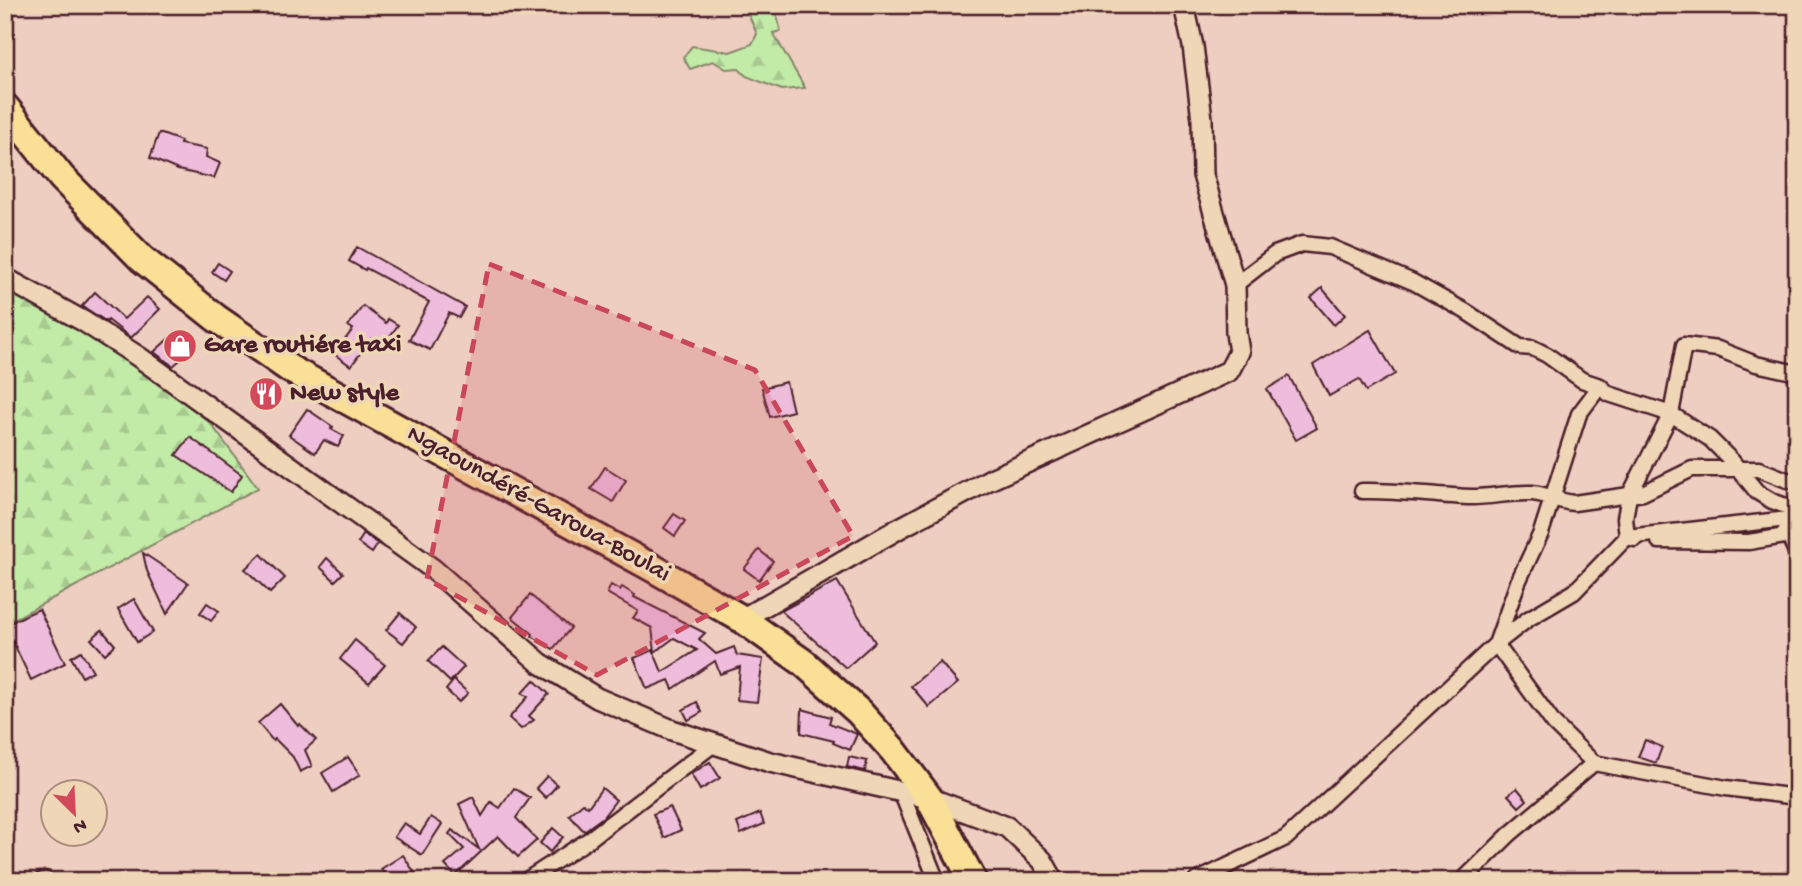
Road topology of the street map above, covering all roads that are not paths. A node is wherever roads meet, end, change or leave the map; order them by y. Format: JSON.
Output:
{"nodes":[{"id":1,"x":1184,"y":5,"type":"edge"},
{"id":2,"x":5,"y":107,"type":"edge"},
{"id":3,"x":5,"y":278,"type":"edge"},
{"id":4,"x":1235,"y":285,"type":"junction"},
{"id":5,"x":1797,"y":373,"type":"edge"},
{"id":6,"x":1600,"y":386,"type":"junction"},
{"id":7,"x":1671,"y":414,"type":"junction"},
{"id":8,"x":1739,"y":470,"type":"junction"},
{"id":9,"x":1797,"y":481,"type":"edge"},
{"id":10,"x":1362,"y":491,"type":"dead end"},
{"id":11,"x":1629,"y":496,"type":"junction"},
{"id":12,"x":1553,"y":498,"type":"junction"},
{"id":13,"x":1772,"y":501,"type":"junction"},
{"id":14,"x":1797,"y":510,"type":"edge"},
{"id":15,"x":1797,"y":518,"type":"edge"},
{"id":16,"x":1780,"y":520,"type":"junction"},
{"id":17,"x":1793,"y":535,"type":"edge"},
{"id":18,"x":1627,"y":537,"type":"junction"},
{"id":19,"x":1797,"y":554,"type":"edge"},
{"id":20,"x":742,"y":619,"type":"junction"},
{"id":21,"x":1496,"y":644,"type":"junction"},
{"id":22,"x":714,"y":744,"type":"junction"},
{"id":23,"x":1594,"y":762,"type":"junction"},
{"id":24,"x":901,"y":792,"type":"junction"},
{"id":25,"x":1797,"y":797,"type":"edge"},
{"id":26,"x":929,"y":798,"type":"junction"},
{"id":27,"x":525,"y":881,"type":"edge"},
{"id":28,"x":937,"y":881,"type":"edge"},
{"id":29,"x":973,"y":881,"type":"edge"},
{"id":30,"x":1054,"y":881,"type":"edge"},
{"id":31,"x":1196,"y":881,"type":"edge"},
{"id":32,"x":1462,"y":881,"type":"edge"}],
"edges":[{"from":1,"to":4,"type":"street"},
{"from":2,"to":20,"type":"highway","name":"Ngaoundéré-Garoua-Boulai"},
{"from":3,"to":22,"type":"street"},
{"from":4,"to":6,"type":"street"},
{"from":4,"to":20,"type":"street"},
{"from":5,"to":7,"type":"street"},
{"from":6,"to":7,"type":"street"},
{"from":6,"to":12,"type":"street"},
{"from":7,"to":8,"type":"street"},
{"from":7,"to":11,"type":"street"},
{"from":8,"to":9,"type":"street"},
{"from":8,"to":11,"type":"street"},
{"from":8,"to":13,"type":"street"},
{"from":10,"to":12,"type":"street"},
{"from":11,"to":12,"type":"street"},
{"from":11,"to":18,"type":"street"},
{"from":12,"to":21,"type":"street"},
{"from":13,"to":14,"type":"street"},
{"from":13,"to":16,"type":"street"},
{"from":15,"to":16,"type":"street"},
{"from":16,"to":17,"type":"street"},
{"from":16,"to":18,"type":"street"},
{"from":17,"to":18,"type":"street"},
{"from":17,"to":19,"type":"street"},
{"from":18,"to":21,"type":"street"},
{"from":20,"to":26,"type":"highway","name":"Ngaoundéré-Garoua-Boulai"},
{"from":21,"to":23,"type":"street"},
{"from":21,"to":31,"type":"street"},
{"from":22,"to":24,"type":"street"},
{"from":22,"to":27,"type":"street"},
{"from":23,"to":25,"type":"street"},
{"from":23,"to":32,"type":"street"},
{"from":24,"to":26,"type":"street"},
{"from":24,"to":28,"type":"street"},
{"from":26,"to":29,"type":"highway","name":"Ngaoundéré-Garoua-Boulai"},
{"from":26,"to":30,"type":"street"}]}
